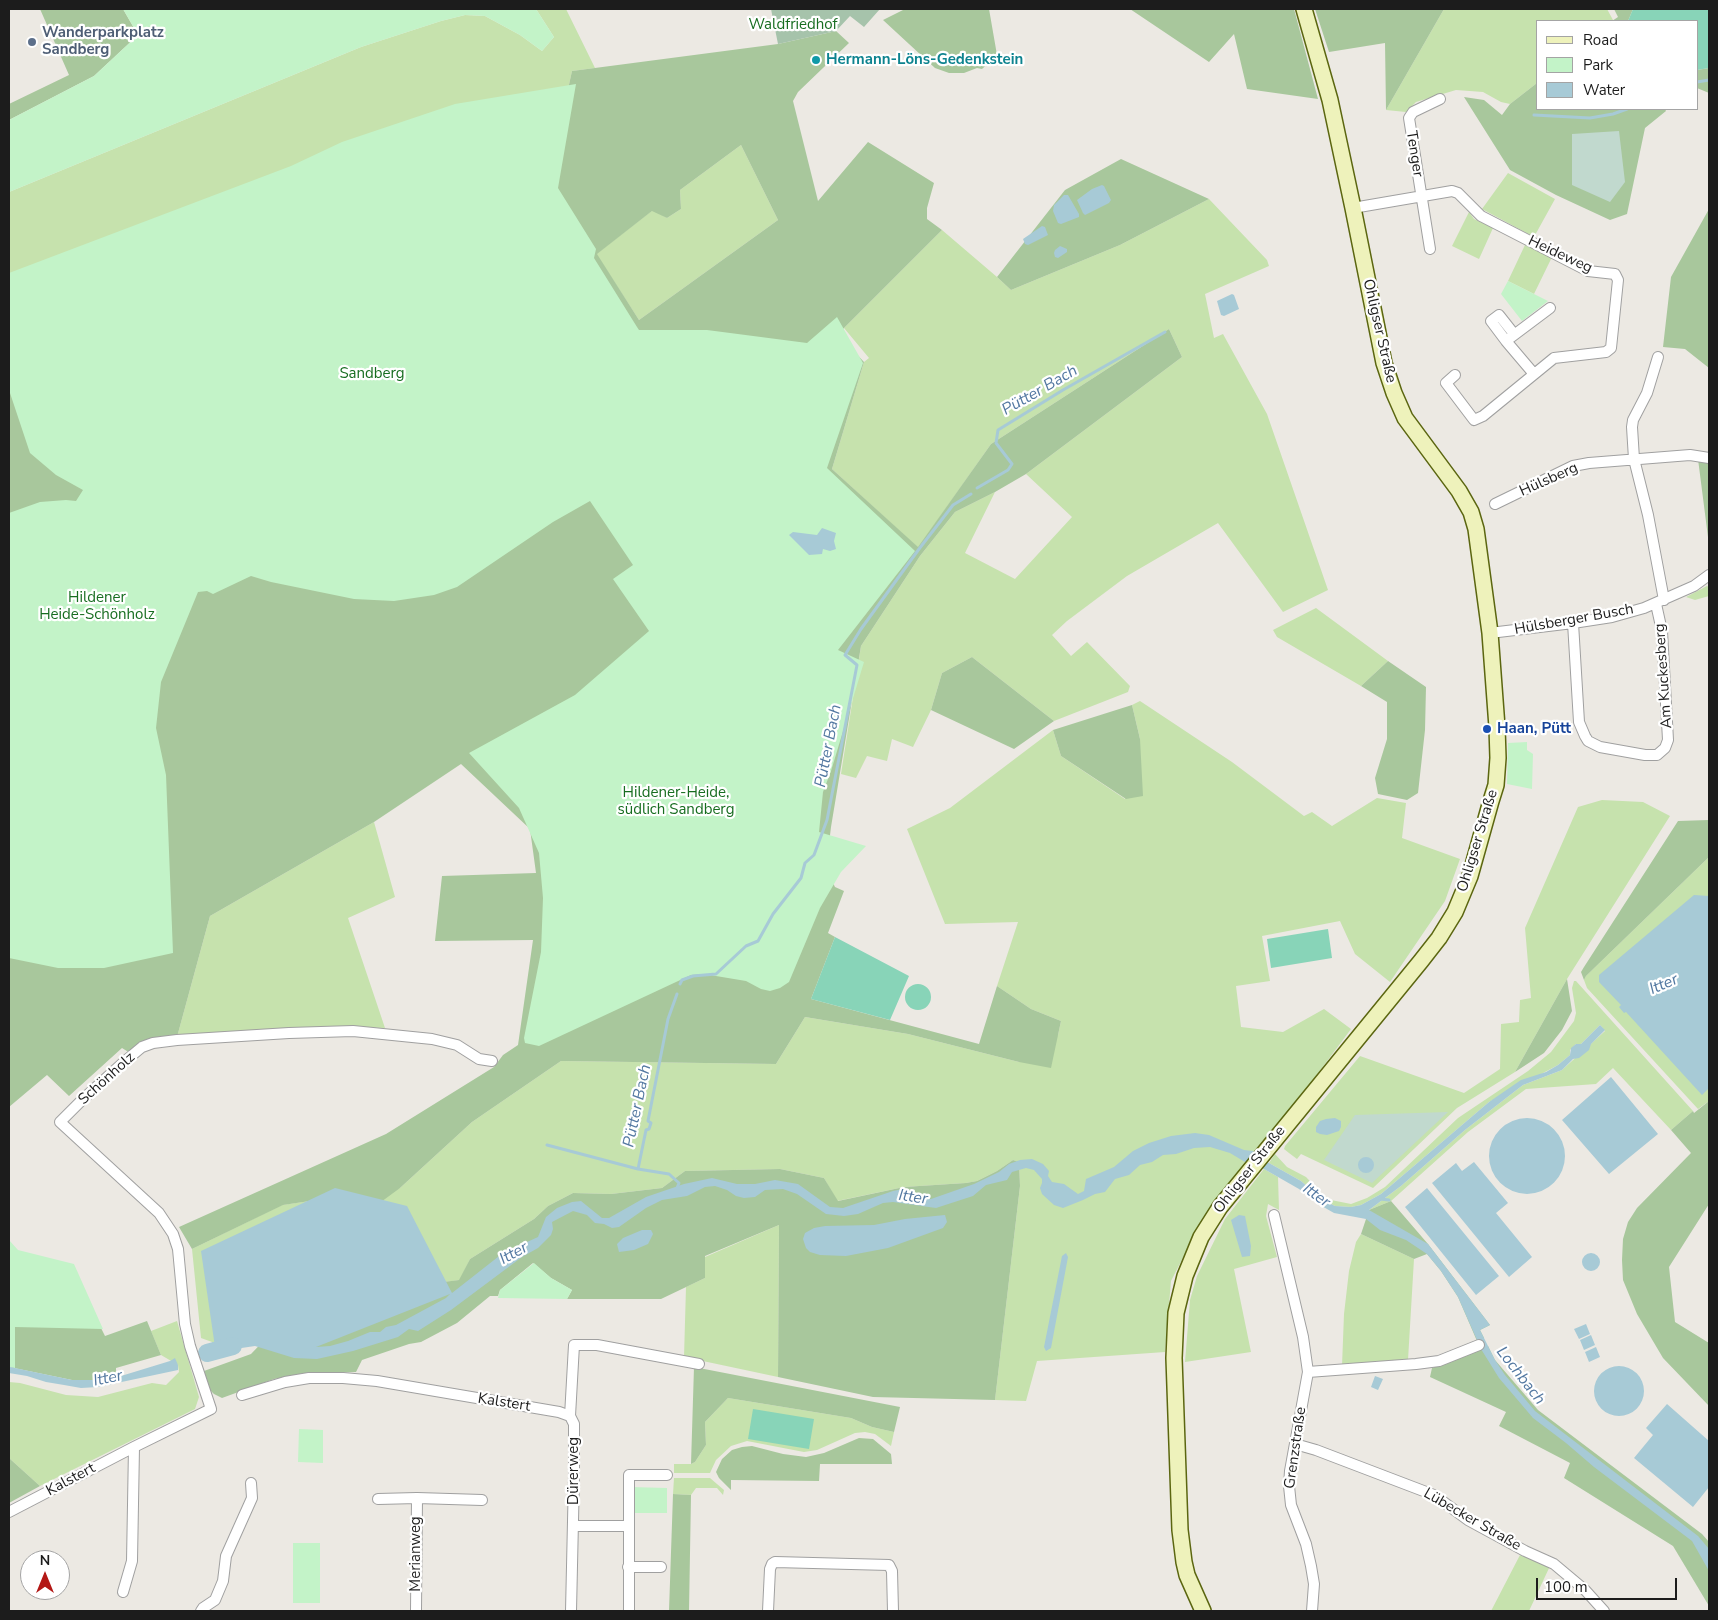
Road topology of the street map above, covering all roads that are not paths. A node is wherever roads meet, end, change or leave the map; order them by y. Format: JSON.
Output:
{"nodes":[{"id":1,"x":1304,"y":9,"type":"edge"},
{"id":2,"x":1440,"y":98,"type":"dead end"},
{"id":3,"x":1421,"y":197,"type":"junction"},
{"id":4,"x":1353,"y":208,"type":"junction"},
{"id":5,"x":1430,"y":249,"type":"dead end"},
{"id":6,"x":1550,"y":308,"type":"dead end"},
{"id":7,"x":1658,"y":357,"type":"dead end"},
{"id":8,"x":1534,"y":374,"type":"junction"},
{"id":9,"x":1455,"y":375,"type":"dead end"},
{"id":10,"x":1709,"y":458,"type":"edge"},
{"id":11,"x":1634,"y":459,"type":"junction"},
{"id":12,"x":1495,"y":504,"type":"dead end"},
{"id":13,"x":1709,"y":575,"type":"edge"},
{"id":14,"x":1660,"y":602,"type":"junction"},
{"id":15,"x":1573,"y":623,"type":"junction"},
{"id":16,"x":1490,"y":633,"type":"junction"},
{"id":17,"x":492,"y":1061,"type":"dead end"},
{"id":18,"x":1274,"y":1215,"type":"dead end"},
{"id":19,"x":1479,"y":1345,"type":"dead end"},
{"id":20,"x":699,"y":1364,"type":"dead end"},
{"id":21,"x":1308,"y":1372,"type":"junction"},
{"id":22,"x":242,"y":1395,"type":"dead end"},
{"id":23,"x":211,"y":1409,"type":"joint"},
{"id":24,"x":570,"y":1416,"type":"junction"},
{"id":25,"x":1295,"y":1444,"type":"junction"},
{"id":26,"x":134,"y":1447,"type":"junction"},
{"id":27,"x":667,"y":1475,"type":"dead end"},
{"id":28,"x":251,"y":1483,"type":"dead end"},
{"id":29,"x":417,"y":1498,"type":"junction"},
{"id":30,"x":378,"y":1499,"type":"dead end"},
{"id":31,"x":482,"y":1500,"type":"dead end"},
{"id":32,"x":9,"y":1512,"type":"edge"},
{"id":33,"x":573,"y":1526,"type":"junction"},
{"id":34,"x":629,"y":1526,"type":"junction"},
{"id":35,"x":628,"y":1566,"type":"junction"},
{"id":36,"x":661,"y":1567,"type":"dead end"},
{"id":37,"x":123,"y":1592,"type":"dead end"},
{"id":38,"x":201,"y":1611,"type":"edge"},
{"id":39,"x":416,"y":1611,"type":"edge"},
{"id":40,"x":571,"y":1611,"type":"edge"},
{"id":41,"x":629,"y":1611,"type":"edge"},
{"id":42,"x":768,"y":1611,"type":"edge"},
{"id":43,"x":893,"y":1611,"type":"edge"},
{"id":44,"x":1203,"y":1611,"type":"edge"},
{"id":45,"x":1312,"y":1611,"type":"edge"},
{"id":46,"x":1604,"y":1611,"type":"edge"}],
"edges":[{"from":1,"to":4,"type":"main road","name":"Ohligser Straße"},
{"from":2,"to":3,"type":"street","name":"Tenger"},
{"from":3,"to":4,"type":"street","name":"Heideweg"},
{"from":3,"to":5,"type":"street"},
{"from":3,"to":8,"type":"street","name":"Heideweg"},
{"from":4,"to":16,"type":"main road","name":"Ohligser Straße"},
{"from":6,"to":8,"type":"street"},
{"from":7,"to":11,"type":"street"},
{"from":8,"to":9,"type":"street","name":"Heideweg"},
{"from":10,"to":11,"type":"street","name":"Hülsberg"},
{"from":11,"to":12,"type":"street","name":"Hülsberg"},
{"from":11,"to":14,"type":"street","name":"Am Kuckesberg"},
{"from":13,"to":14,"type":"street","name":"Hülsberger Busch"},
{"from":14,"to":15,"type":"street","name":"Hülsberger Busch"},
{"from":14,"to":15,"type":"street","name":"Am Kuckesberg"},
{"from":15,"to":16,"type":"street","name":"Hülsberger Busch"},
{"from":16,"to":44,"type":"main road","name":"Ohligser Straße"},
{"from":17,"to":23,"type":"street","name":"Schönholz"},
{"from":18,"to":21,"type":"street","name":"Grenzstraße"},
{"from":19,"to":21,"type":"street"},
{"from":20,"to":24,"type":"street"},
{"from":21,"to":25,"type":"street","name":"Grenzstraße"},
{"from":22,"to":24,"type":"street","name":"Kalstert"},
{"from":23,"to":26,"type":"street","name":"Kalstert"},
{"from":24,"to":33,"type":"street","name":"Dürerweg"},
{"from":25,"to":45,"type":"street","name":"Grenzstraße"},
{"from":25,"to":46,"type":"street","name":"Lübecker Straße"},
{"from":26,"to":32,"type":"street","name":"Kalstert"},
{"from":26,"to":37,"type":"street"},
{"from":27,"to":34,"type":"street"},
{"from":28,"to":38,"type":"street"},
{"from":29,"to":30,"type":"street","name":"Merianweg"},
{"from":29,"to":31,"type":"street","name":"Merianweg"},
{"from":29,"to":39,"type":"street","name":"Merianweg"},
{"from":33,"to":34,"type":"street","name":"Dürerweg"},
{"from":33,"to":40,"type":"street","name":"Dürerweg"},
{"from":34,"to":35,"type":"street"},
{"from":35,"to":36,"type":"street"},
{"from":35,"to":41,"type":"street"},
{"from":42,"to":43,"type":"street"}]}
